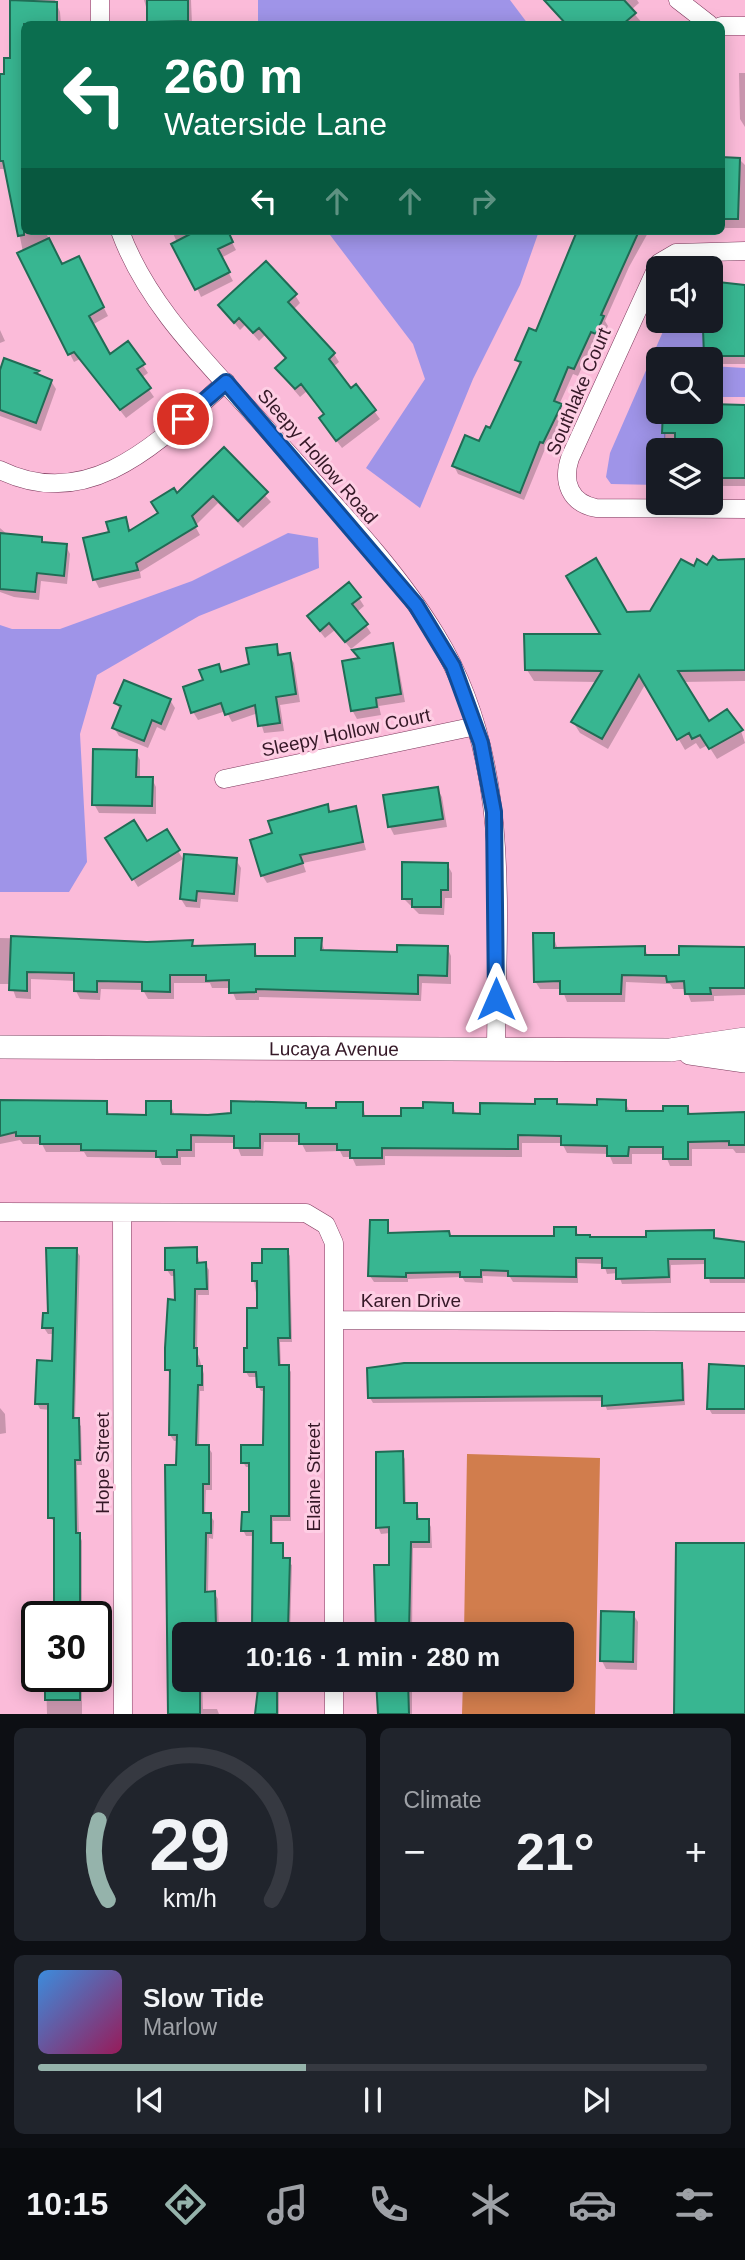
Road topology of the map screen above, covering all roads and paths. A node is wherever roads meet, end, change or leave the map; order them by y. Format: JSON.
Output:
{"nodes":[{"id":1,"x":100,"y":0,"type":"edge"},
{"id":2,"x":678,"y":0,"type":"edge"},
{"id":3,"x":100,"y":21,"type":"edge"},
{"id":4,"x":705,"y":21,"type":"edge"},
{"id":5,"x":725,"y":26,"type":"edge"},
{"id":6,"x":745,"y":26,"type":"edge"},
{"id":7,"x":122,"y":235,"type":"edge"},
{"id":8,"x":745,"y":251,"type":"edge"},
{"id":9,"x":226,"y":382,"type":"junction"},
{"id":10,"x":0,"y":470,"type":"edge"},
{"id":11,"x":745,"y":509,"type":"edge"},
{"id":12,"x":476,"y":726,"type":"junction"},
{"id":13,"x":225,"y":779,"type":"dead end"},
{"id":14,"x":745,"y":1039,"type":"edge"},
{"id":15,"x":0,"y":1047,"type":"edge"},
{"id":16,"x":496,"y":1049,"type":"junction"},
{"id":17,"x":670,"y":1049,"type":"junction"},
{"id":18,"x":745,"y":1062,"type":"edge"},
{"id":19,"x":0,"y":1212,"type":"edge"},
{"id":20,"x":122,"y":1213,"type":"junction"},
{"id":21,"x":334,"y":1320,"type":"junction"},
{"id":22,"x":745,"y":1322,"type":"edge"},
{"id":23,"x":334,"y":1622,"type":"edge"},
{"id":24,"x":334,"y":1692,"type":"edge"},
{"id":25,"x":123,"y":1714,"type":"edge"},
{"id":26,"x":334,"y":1714,"type":"edge"}],
"edges":[{"from":1,"to":3,"type":"street"},
{"from":2,"to":4,"type":"street"},
{"from":5,"to":6,"type":"street"},
{"from":7,"to":9,"type":"street","name":"Sleepy Hollow Road"},
{"from":8,"to":11,"type":"street","name":"Southlake Court"},
{"from":9,"to":10,"type":"street"},
{"from":9,"to":12,"type":"street","name":"Sleepy Hollow Road"},
{"from":12,"to":13,"type":"street","name":"Sleepy Hollow Court"},
{"from":12,"to":16,"type":"street","name":"Sleepy Hollow Road"},
{"from":14,"to":17,"type":"street","name":"Lucaya Avenue"},
{"from":15,"to":16,"type":"street","name":"Lucaya Avenue"},
{"from":16,"to":17,"type":"street","name":"Lucaya Avenue"},
{"from":17,"to":18,"type":"street","name":"Lucaya Avenue"},
{"from":19,"to":20,"type":"street","name":"Karen Drive"},
{"from":20,"to":21,"type":"street","name":"Karen Drive"},
{"from":20,"to":25,"type":"street","name":"Hope Street"},
{"from":21,"to":22,"type":"street","name":"Karen Drive"},
{"from":21,"to":23,"type":"street","name":"Elaine Street"},
{"from":24,"to":26,"type":"street"}]}
